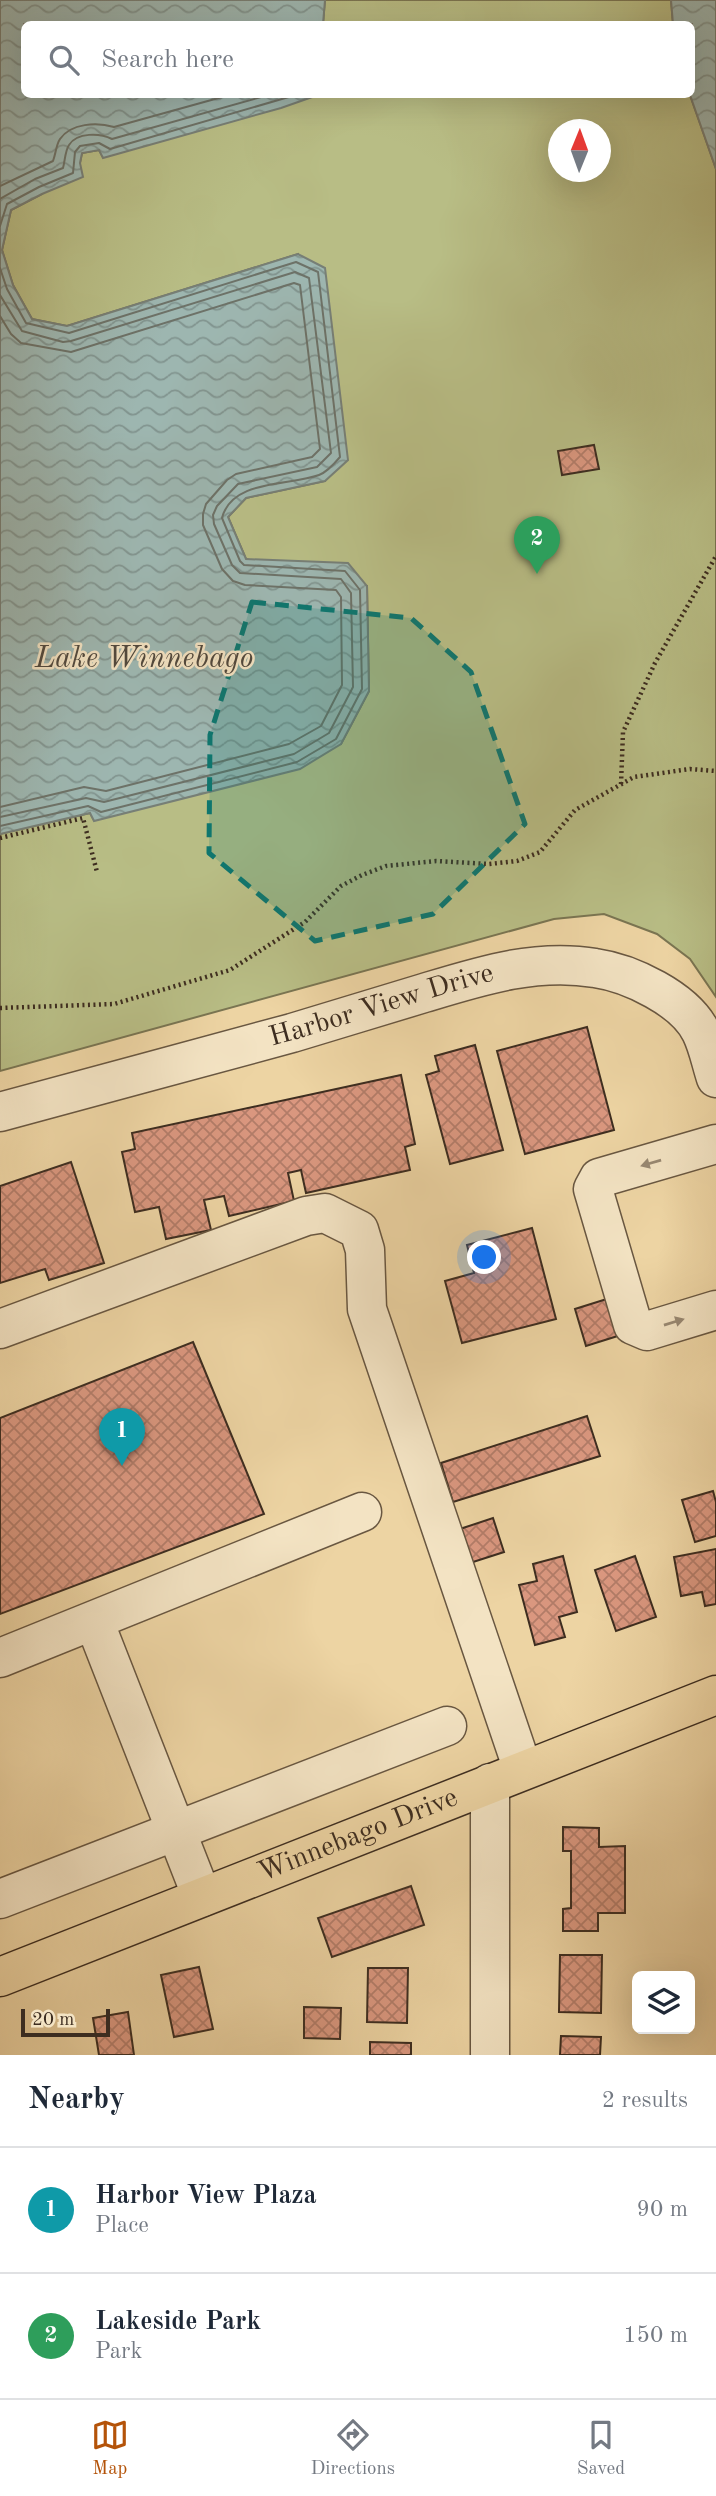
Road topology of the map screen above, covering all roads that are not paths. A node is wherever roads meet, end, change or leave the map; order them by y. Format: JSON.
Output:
{"nodes":[{"id":1,"x":716,"y":1078,"type":"edge"},
{"id":2,"x":0,"y":1112,"type":"edge"},
{"id":3,"x":716,"y":1144,"type":"edge"},
{"id":4,"x":716,"y":1310,"type":"edge"},
{"id":5,"x":0,"y":1329,"type":"edge"},
{"id":6,"x":362,"y":1513,"type":"dead end"},
{"id":7,"x":94,"y":1621,"type":"junction"},
{"id":8,"x":0,"y":1658,"type":"edge"},
{"id":9,"x":716,"y":1695,"type":"edge"},
{"id":10,"x":447,"y":1726,"type":"dead end"},
{"id":11,"x":507,"y":1777,"type":"junction"},
{"id":12,"x":176,"y":1832,"type":"junction"},
{"id":13,"x":202,"y":1897,"type":"junction"},
{"id":14,"x":0,"y":1899,"type":"edge"},
{"id":15,"x":0,"y":1977,"type":"edge"},
{"id":16,"x":490,"y":2055,"type":"edge"}],
"edges":[{"from":1,"to":2,"type":"street","name":"Harbor View Drive"},
{"from":3,"to":4,"type":"street","one_way":true},
{"from":5,"to":11,"type":"street"},
{"from":6,"to":7,"type":"street"},
{"from":7,"to":8,"type":"street"},
{"from":7,"to":12,"type":"street"},
{"from":9,"to":11,"type":"main road","name":"Winnebago Drive"},
{"from":10,"to":12,"type":"street"},
{"from":11,"to":13,"type":"main road","name":"Winnebago Drive"},
{"from":11,"to":16,"type":"street"},
{"from":12,"to":13,"type":"street"},
{"from":12,"to":14,"type":"street"},
{"from":13,"to":15,"type":"main road","name":"Winnebago Drive"}]}
